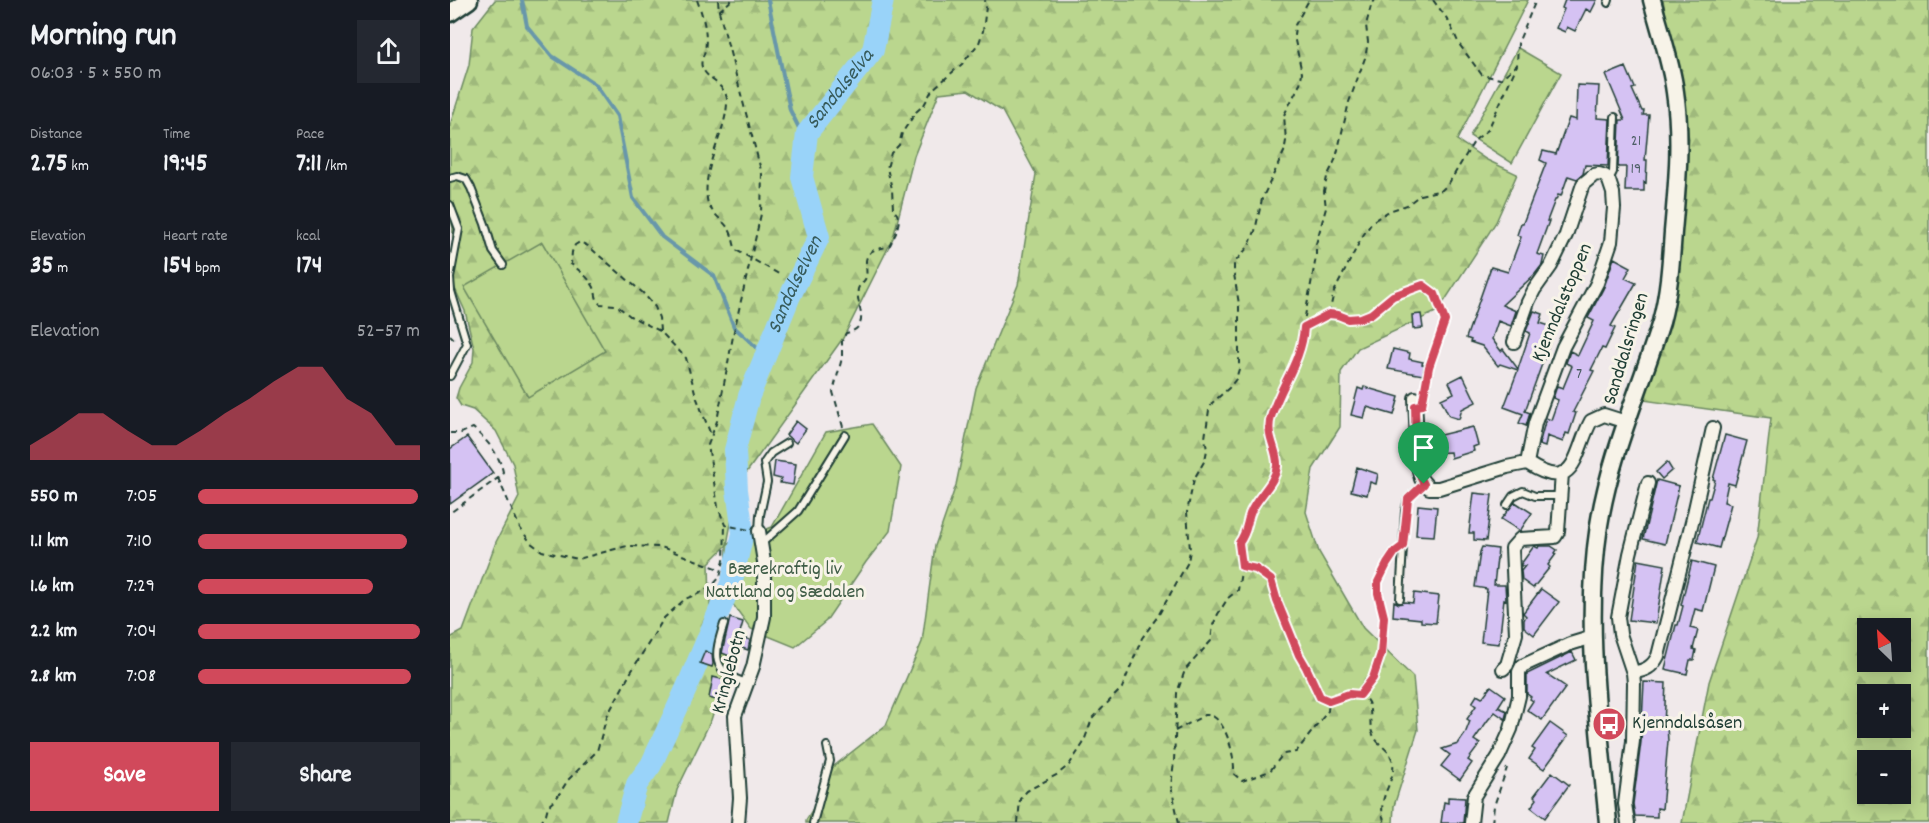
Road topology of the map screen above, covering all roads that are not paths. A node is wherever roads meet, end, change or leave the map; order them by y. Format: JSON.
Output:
{"nodes":[{"id":1,"x":470,"y":0,"type":"edge"},
{"id":2,"x":1652,"y":0,"type":"edge"},
{"id":3,"x":450,"y":13,"type":"edge"},
{"id":4,"x":1615,"y":117,"type":"dead end"},
{"id":5,"x":450,"y":178,"type":"edge"},
{"id":6,"x":1609,"y":181,"type":"junction"},
{"id":7,"x":450,"y":205,"type":"edge"},
{"id":8,"x":502,"y":265,"type":"dead end"},
{"id":9,"x":1514,"y":342,"type":"dead end"},
{"id":10,"x":450,"y":376,"type":"edge"},
{"id":11,"x":1415,"y":402,"type":"road end"},
{"id":12,"x":1626,"y":422,"type":"junction"},
{"id":13,"x":1713,"y":428,"type":"dead end"},
{"id":14,"x":845,"y":435,"type":"road end"},
{"id":15,"x":787,"y":443,"type":"dead end"},
{"id":16,"x":1527,"y":463,"type":"junction"},
{"id":17,"x":1563,"y":473,"type":"junction"},
{"id":18,"x":1648,"y":483,"type":"dead end"},
{"id":19,"x":1424,"y":484,"type":"junction"},
{"id":20,"x":1561,"y":496,"type":"junction"},
{"id":21,"x":1507,"y":505,"type":"dead end"},
{"id":22,"x":759,"y":531,"type":"joint"},
{"id":23,"x":761,"y":544,"type":"junction"},
{"id":24,"x":1400,"y":599,"type":"dead end"},
{"id":25,"x":724,"y":624,"type":"dead end"},
{"id":26,"x":1593,"y":637,"type":"junction"},
{"id":27,"x":1503,"y":669,"type":"dead end"},
{"id":28,"x":1633,"y":674,"type":"junction"},
{"id":29,"x":747,"y":684,"type":"junction"},
{"id":30,"x":827,"y":746,"type":"dead end"},
{"id":31,"x":738,"y":823,"type":"edge"},
{"id":32,"x":813,"y":823,"type":"edge"},
{"id":33,"x":1471,"y":823,"type":"edge"},
{"id":34,"x":1608,"y":823,"type":"edge"},
{"id":35,"x":1629,"y":823,"type":"edge"}],
"edges":[{"from":1,"to":3,"type":"main road"},
{"from":2,"to":12,"type":"main road","name":"Sanddalsringen"},
{"from":4,"to":6,"type":"lane"},
{"from":5,"to":8,"type":"lane"},
{"from":6,"to":9,"type":"street","name":"Kjenndalstoppen"},
{"from":6,"to":16,"type":"street","name":"Kjenndalstoppen"},
{"from":7,"to":10,"type":"lane"},
{"from":11,"to":19,"type":"street"},
{"from":12,"to":17,"type":"street"},
{"from":12,"to":26,"type":"main road","name":"Sanddalsringen"},
{"from":13,"to":28,"type":"street"},
{"from":14,"to":23,"type":"lane"},
{"from":15,"to":22,"type":"lane"},
{"from":16,"to":17,"type":"street"},
{"from":16,"to":19,"type":"street"},
{"from":17,"to":20,"type":"street"},
{"from":18,"to":28,"type":"street"},
{"from":19,"to":24,"type":"lane"},
{"from":20,"to":21,"type":"lane"},
{"from":20,"to":27,"type":"street"},
{"from":22,"to":23,"type":"street","name":"Kringlebotn"},
{"from":23,"to":29,"type":"street","name":"Kringlebotn"},
{"from":25,"to":29,"type":"lane"},
{"from":26,"to":33,"type":"street"},
{"from":26,"to":34,"type":"main road","name":"Sanddalsringen"},
{"from":28,"to":35,"type":"street"},
{"from":29,"to":31,"type":"street","name":"Kringlebotn"},
{"from":30,"to":32,"type":"lane"}]}
